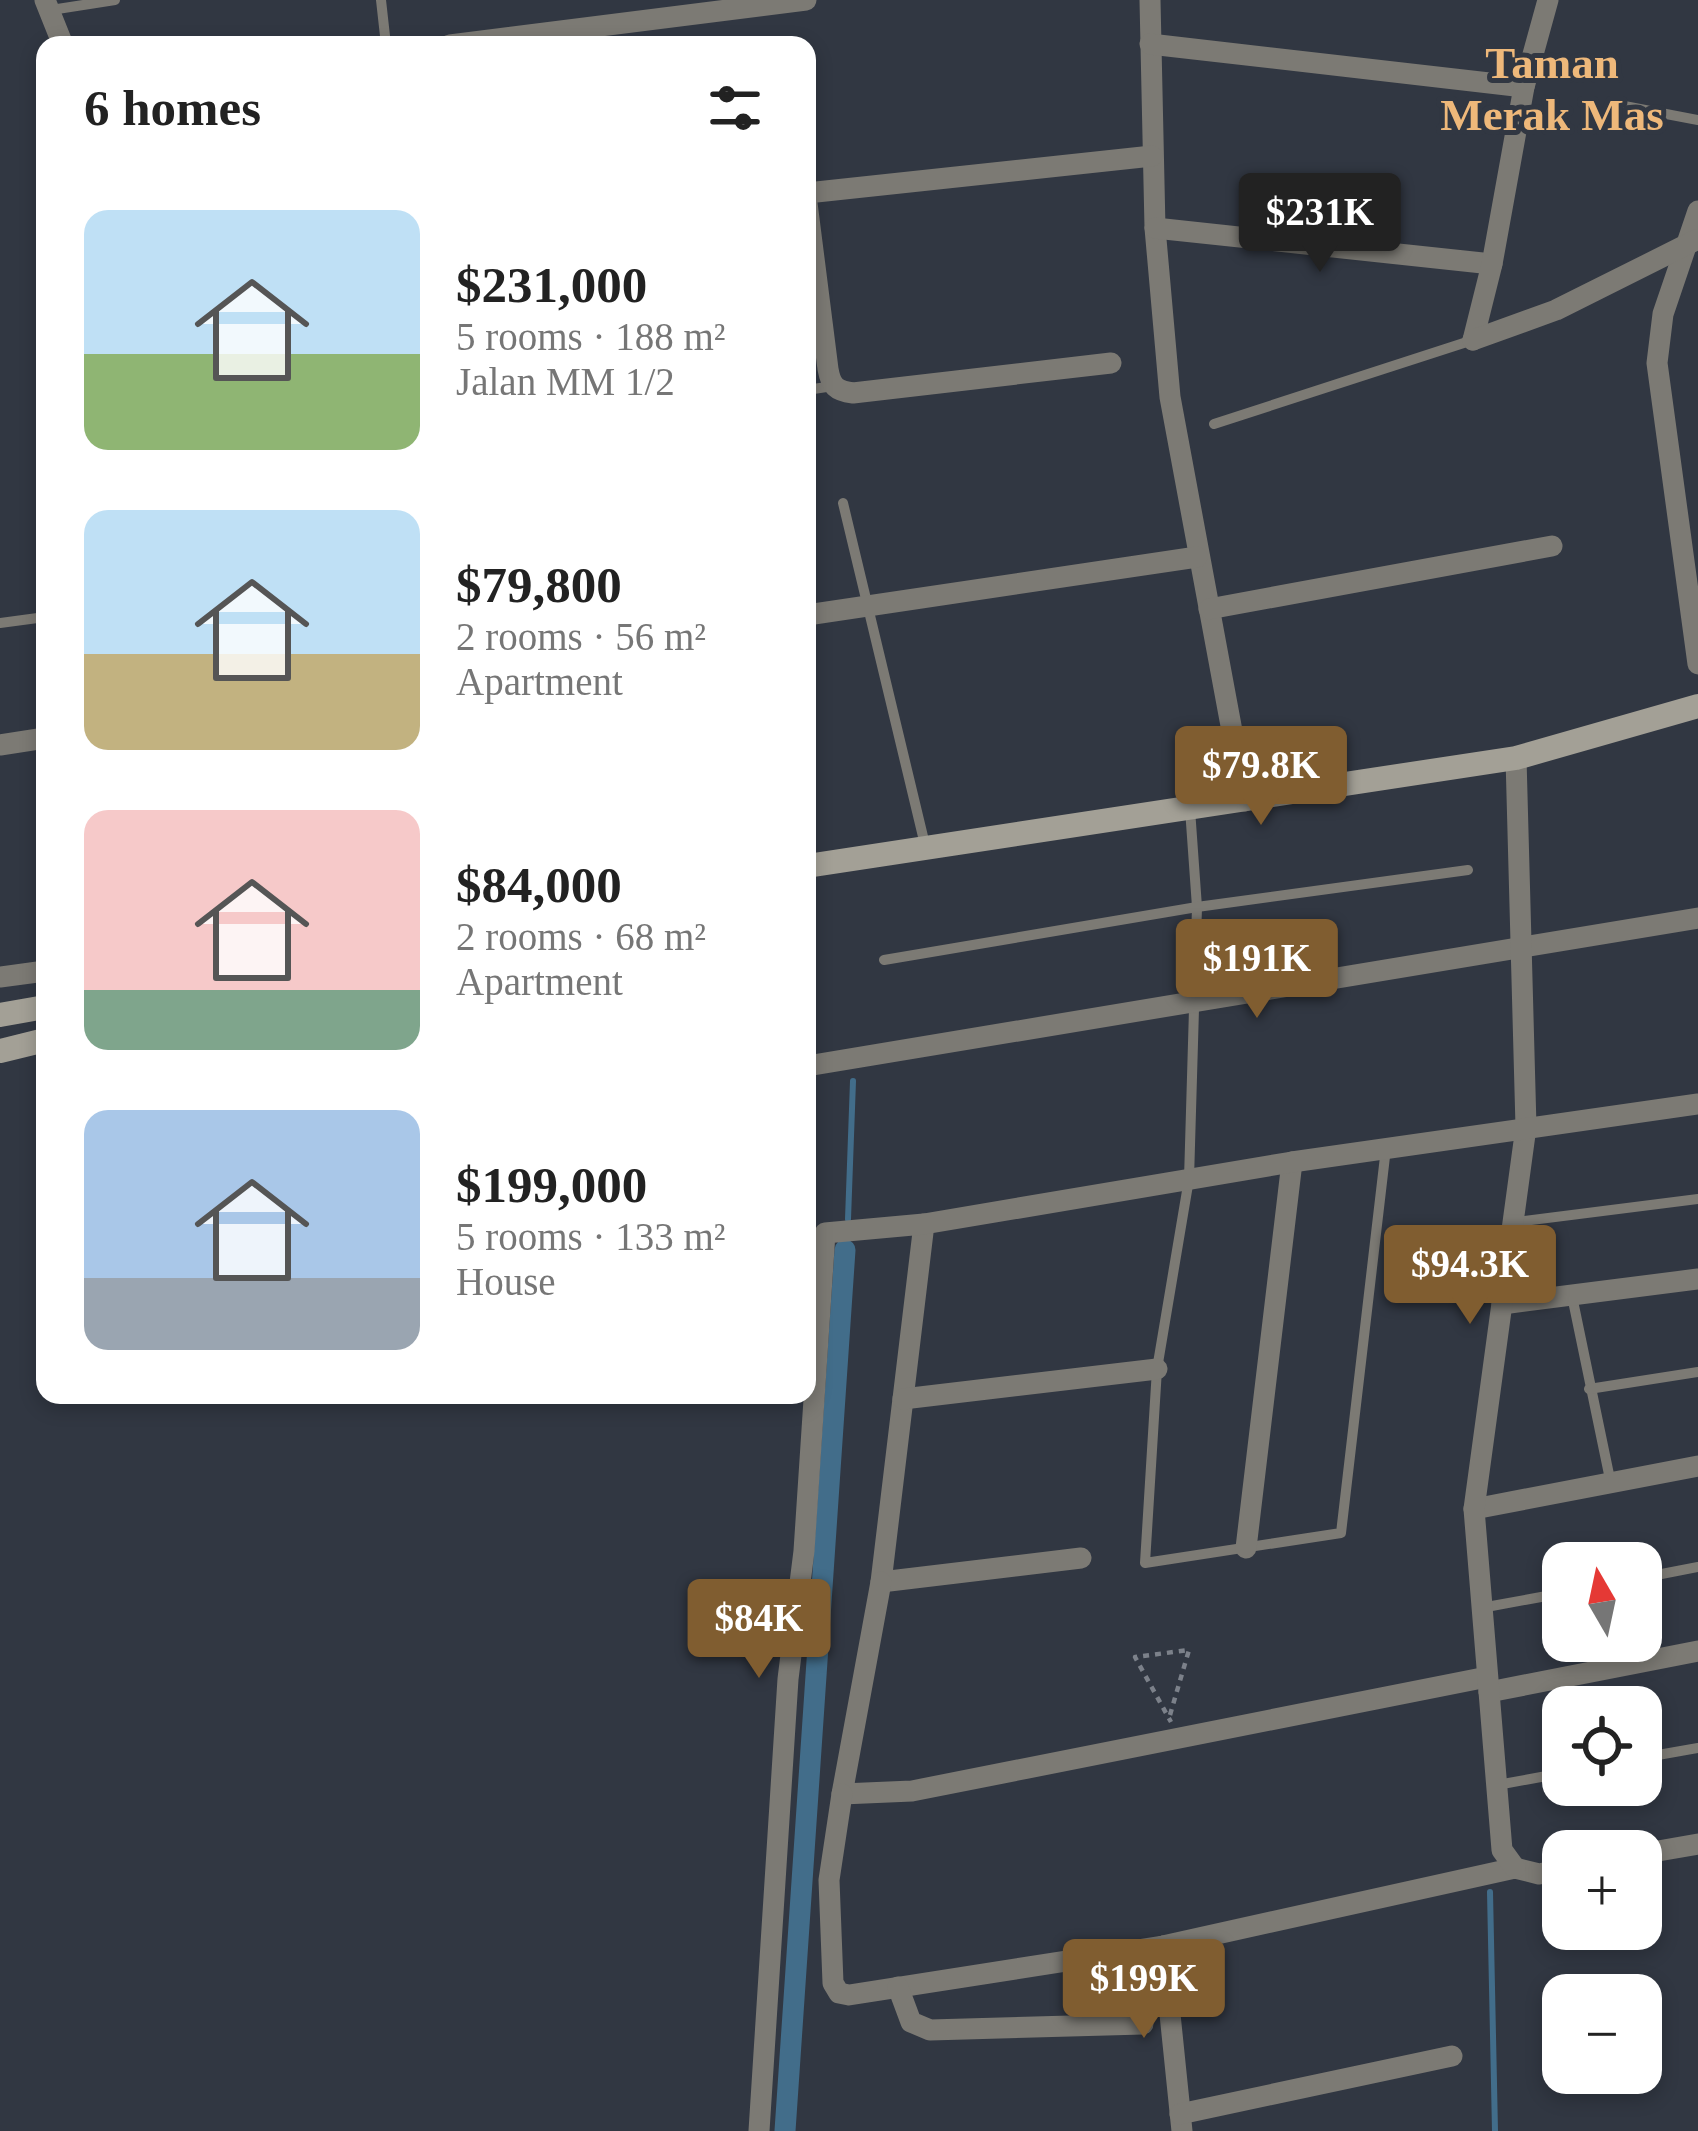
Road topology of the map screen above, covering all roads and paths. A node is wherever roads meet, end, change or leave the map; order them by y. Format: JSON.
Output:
{"nodes":[{"id":1,"x":115,"y":0,"type":"edge"},
{"id":2,"x":381,"y":0,"type":"edge"},
{"id":3,"x":806,"y":0,"type":"edge"},
{"id":4,"x":1150,"y":0,"type":"edge"},
{"id":5,"x":1548,"y":0,"type":"edge"},
{"id":6,"x":46,"y":5,"type":"edge"},
{"id":7,"x":60,"y":36,"type":"edge"},
{"id":8,"x":385,"y":36,"type":"edge"},
{"id":9,"x":521,"y":36,"type":"edge"},
{"id":10,"x":1150,"y":44,"type":"junction"},
{"id":11,"x":1524,"y":87,"type":"junction"},
{"id":12,"x":1614,"y":104,"type":"dead end"},
{"id":13,"x":1698,"y":120,"type":"edge"},
{"id":14,"x":1152,"y":156,"type":"junction"},
{"id":15,"x":816,"y":193,"type":"edge"},
{"id":16,"x":1698,"y":211,"type":"edge"},
{"id":17,"x":1155,"y":229,"type":"junction"},
{"id":18,"x":1695,"y":240,"type":"edge"},
{"id":19,"x":1492,"y":264,"type":"junction"},
{"id":20,"x":816,"y":266,"type":"edge"},
{"id":21,"x":1473,"y":340,"type":"junction"},
{"id":22,"x":1111,"y":363,"type":"dead end"},
{"id":23,"x":833,"y":386,"type":"junction"},
{"id":24,"x":816,"y":389,"type":"edge"},
{"id":25,"x":1214,"y":424,"type":"dead end"},
{"id":26,"x":843,"y":503,"type":"dead end"},
{"id":27,"x":1552,"y":547,"type":"dead end"},
{"id":28,"x":1197,"y":557,"type":"junction"},
{"id":29,"x":867,"y":604,"type":"junction"},
{"id":30,"x":1209,"y":609,"type":"junction"},
{"id":31,"x":816,"y":613,"type":"edge"},
{"id":32,"x":36,"y":618,"type":"edge"},
{"id":33,"x":0,"y":623,"type":"edge"},
{"id":34,"x":1698,"y":664,"type":"edge"},
{"id":35,"x":1698,"y":706,"type":"edge"},
{"id":36,"x":36,"y":740,"type":"edge"},
{"id":37,"x":0,"y":745,"type":"edge"},
{"id":38,"x":1516,"y":758,"type":"junction"},
{"id":39,"x":1245,"y":801,"type":"junction"},
{"id":40,"x":1190,"y":809,"type":"junction"},
{"id":41,"x":926,"y":849,"type":"junction"},
{"id":42,"x":816,"y":865,"type":"edge"},
{"id":43,"x":1468,"y":870,"type":"dead end"},
{"id":44,"x":1197,"y":907,"type":"junction"},
{"id":45,"x":1698,"y":918,"type":"edge"},
{"id":46,"x":1521,"y":948,"type":"junction"},
{"id":47,"x":884,"y":960,"type":"dead end"},
{"id":48,"x":36,"y":972,"type":"edge"},
{"id":49,"x":0,"y":977,"type":"edge"},
{"id":50,"x":1196,"y":1003,"type":"junction"},
{"id":51,"x":36,"y":1009,"type":"edge"},
{"id":52,"x":0,"y":1015,"type":"edge"},
{"id":53,"x":36,"y":1042,"type":"edge"},
{"id":54,"x":0,"y":1051,"type":"edge"},
{"id":55,"x":816,"y":1065,"type":"edge"},
{"id":56,"x":1698,"y":1104,"type":"edge"},
{"id":57,"x":1526,"y":1127,"type":"junction"},
{"id":58,"x":1386,"y":1148,"type":"junction"},
{"id":59,"x":1292,"y":1162,"type":"junction"},
{"id":60,"x":1189,"y":1179,"type":"junction"},
{"id":61,"x":1698,"y":1198,"type":"edge"},
{"id":62,"x":1516,"y":1222,"type":"junction"},
{"id":63,"x":923,"y":1224,"type":"junction"},
{"id":64,"x":1698,"y":1279,"type":"edge"},
{"id":65,"x":1572,"y":1296,"type":"junction"},
{"id":66,"x":1502,"y":1304,"type":"junction"},
{"id":67,"x":1156,"y":1369,"type":"junction"},
{"id":68,"x":816,"y":1370,"type":"edge"},
{"id":69,"x":1698,"y":1372,"type":"edge"},
{"id":70,"x":1589,"y":1389,"type":"junction"},
{"id":71,"x":902,"y":1399,"type":"junction"},
{"id":72,"x":814,"y":1404,"type":"edge"},
{"id":73,"x":1698,"y":1466,"type":"edge"},
{"id":74,"x":1611,"y":1484,"type":"junction"},
{"id":75,"x":1474,"y":1509,"type":"junction"},
{"id":76,"x":1246,"y":1548,"type":"junction"},
{"id":77,"x":1081,"y":1558,"type":"dead end"},
{"id":78,"x":1698,"y":1567,"type":"edge"},
{"id":79,"x":1662,"y":1574,"type":"edge"},
{"id":80,"x":881,"y":1582,"type":"junction"},
{"id":81,"x":1542,"y":1597,"type":"edge"},
{"id":82,"x":1481,"y":1608,"type":"junction"},
{"id":83,"x":1698,"y":1651,"type":"edge"},
{"id":84,"x":1488,"y":1684,"type":"junction"},
{"id":85,"x":1170,"y":1715,"type":"joint"},
{"id":86,"x":1698,"y":1748,"type":"edge"},
{"id":87,"x":1662,"y":1754,"type":"edge"},
{"id":88,"x":1542,"y":1777,"type":"edge"},
{"id":89,"x":1497,"y":1785,"type":"junction"},
{"id":90,"x":842,"y":1794,"type":"junction"},
{"id":91,"x":1698,"y":1844,"type":"edge"},
{"id":92,"x":1662,"y":1850,"type":"edge"},
{"id":93,"x":1515,"y":1868,"type":"junction"},
{"id":94,"x":1542,"y":1873,"type":"edge"},
{"id":95,"x":1163,"y":1946,"type":"junction"},
{"id":96,"x":898,"y":1987,"type":"junction"},
{"id":97,"x":1143,"y":2024,"type":"dead end"},
{"id":98,"x":1453,"y":2056,"type":"dead end"},
{"id":99,"x":1181,"y":2122,"type":"edge"},
{"id":100,"x":759,"y":2131,"type":"edge"}],
"edges":[{"from":1,"to":6,"type":"lane"},
{"from":2,"to":8,"type":"lane"},
{"from":3,"to":9,"type":"street"},
{"from":4,"to":10,"type":"street"},
{"from":5,"to":11,"type":"street"},
{"from":6,"to":7,"type":"street"},
{"from":10,"to":11,"type":"street"},
{"from":10,"to":14,"type":"street"},
{"from":11,"to":19,"type":"street"},
{"from":12,"to":13,"type":"lane"},
{"from":14,"to":15,"type":"street"},
{"from":14,"to":17,"type":"street"},
{"from":16,"to":18,"type":"street"},
{"from":17,"to":19,"type":"street"},
{"from":17,"to":28,"type":"street"},
{"from":18,"to":21,"type":"street"},
{"from":18,"to":34,"type":"street"},
{"from":19,"to":21,"type":"street"},
{"from":20,"to":23,"type":"street"},
{"from":21,"to":25,"type":"lane"},
{"from":22,"to":23,"type":"street"},
{"from":23,"to":24,"type":"lane"},
{"from":26,"to":29,"type":"lane"},
{"from":27,"to":30,"type":"street"},
{"from":28,"to":29,"type":"street"},
{"from":28,"to":30,"type":"street"},
{"from":29,"to":31,"type":"street"},
{"from":29,"to":41,"type":"lane"},
{"from":30,"to":39,"type":"street"},
{"from":32,"to":33,"type":"lane"},
{"from":35,"to":38,"type":"street"},
{"from":36,"to":37,"type":"street"},
{"from":38,"to":39,"type":"street"},
{"from":38,"to":46,"type":"street"},
{"from":39,"to":40,"type":"street"},
{"from":40,"to":41,"type":"street"},
{"from":40,"to":44,"type":"lane"},
{"from":41,"to":42,"type":"street"},
{"from":43,"to":44,"type":"lane"},
{"from":44,"to":47,"type":"lane"},
{"from":44,"to":50,"type":"lane"},
{"from":45,"to":46,"type":"street"},
{"from":46,"to":50,"type":"street"},
{"from":46,"to":57,"type":"street"},
{"from":48,"to":49,"type":"street"},
{"from":50,"to":55,"type":"street"},
{"from":50,"to":60,"type":"lane"},
{"from":51,"to":52,"type":"street"},
{"from":53,"to":54,"type":"street"},
{"from":56,"to":57,"type":"street"},
{"from":57,"to":58,"type":"street"},
{"from":57,"to":62,"type":"street"},
{"from":58,"to":59,"type":"street"},
{"from":58,"to":76,"type":"lane"},
{"from":59,"to":60,"type":"street"},
{"from":59,"to":76,"type":"street"},
{"from":60,"to":63,"type":"street"},
{"from":60,"to":67,"type":"lane"},
{"from":61,"to":62,"type":"lane"},
{"from":62,"to":66,"type":"street"},
{"from":63,"to":68,"type":"street"},
{"from":63,"to":71,"type":"street"},
{"from":64,"to":65,"type":"street"},
{"from":65,"to":66,"type":"street"},
{"from":65,"to":70,"type":"lane"},
{"from":66,"to":75,"type":"street"},
{"from":67,"to":71,"type":"street"},
{"from":67,"to":76,"type":"lane"},
{"from":69,"to":70,"type":"lane"},
{"from":70,"to":74,"type":"lane"},
{"from":71,"to":80,"type":"street"},
{"from":72,"to":100,"type":"street"},
{"from":73,"to":74,"type":"street"},
{"from":74,"to":75,"type":"street"},
{"from":75,"to":82,"type":"street"},
{"from":77,"to":80,"type":"street"},
{"from":78,"to":79,"type":"lane"},
{"from":80,"to":90,"type":"street"},
{"from":81,"to":82,"type":"lane"},
{"from":82,"to":84,"type":"street"},
{"from":83,"to":84,"type":"street"},
{"from":84,"to":89,"type":"street"},
{"from":84,"to":90,"type":"street"},
{"from":85,"to":85,"type":"path"},
{"from":86,"to":87,"type":"lane"},
{"from":88,"to":89,"type":"lane"},
{"from":89,"to":93,"type":"street"},
{"from":90,"to":96,"type":"street"},
{"from":91,"to":92,"type":"street"},
{"from":93,"to":94,"type":"street"},
{"from":93,"to":95,"type":"street"},
{"from":95,"to":96,"type":"street"},
{"from":95,"to":99,"type":"street"},
{"from":96,"to":97,"type":"street"},
{"from":98,"to":99,"type":"street"}]}
